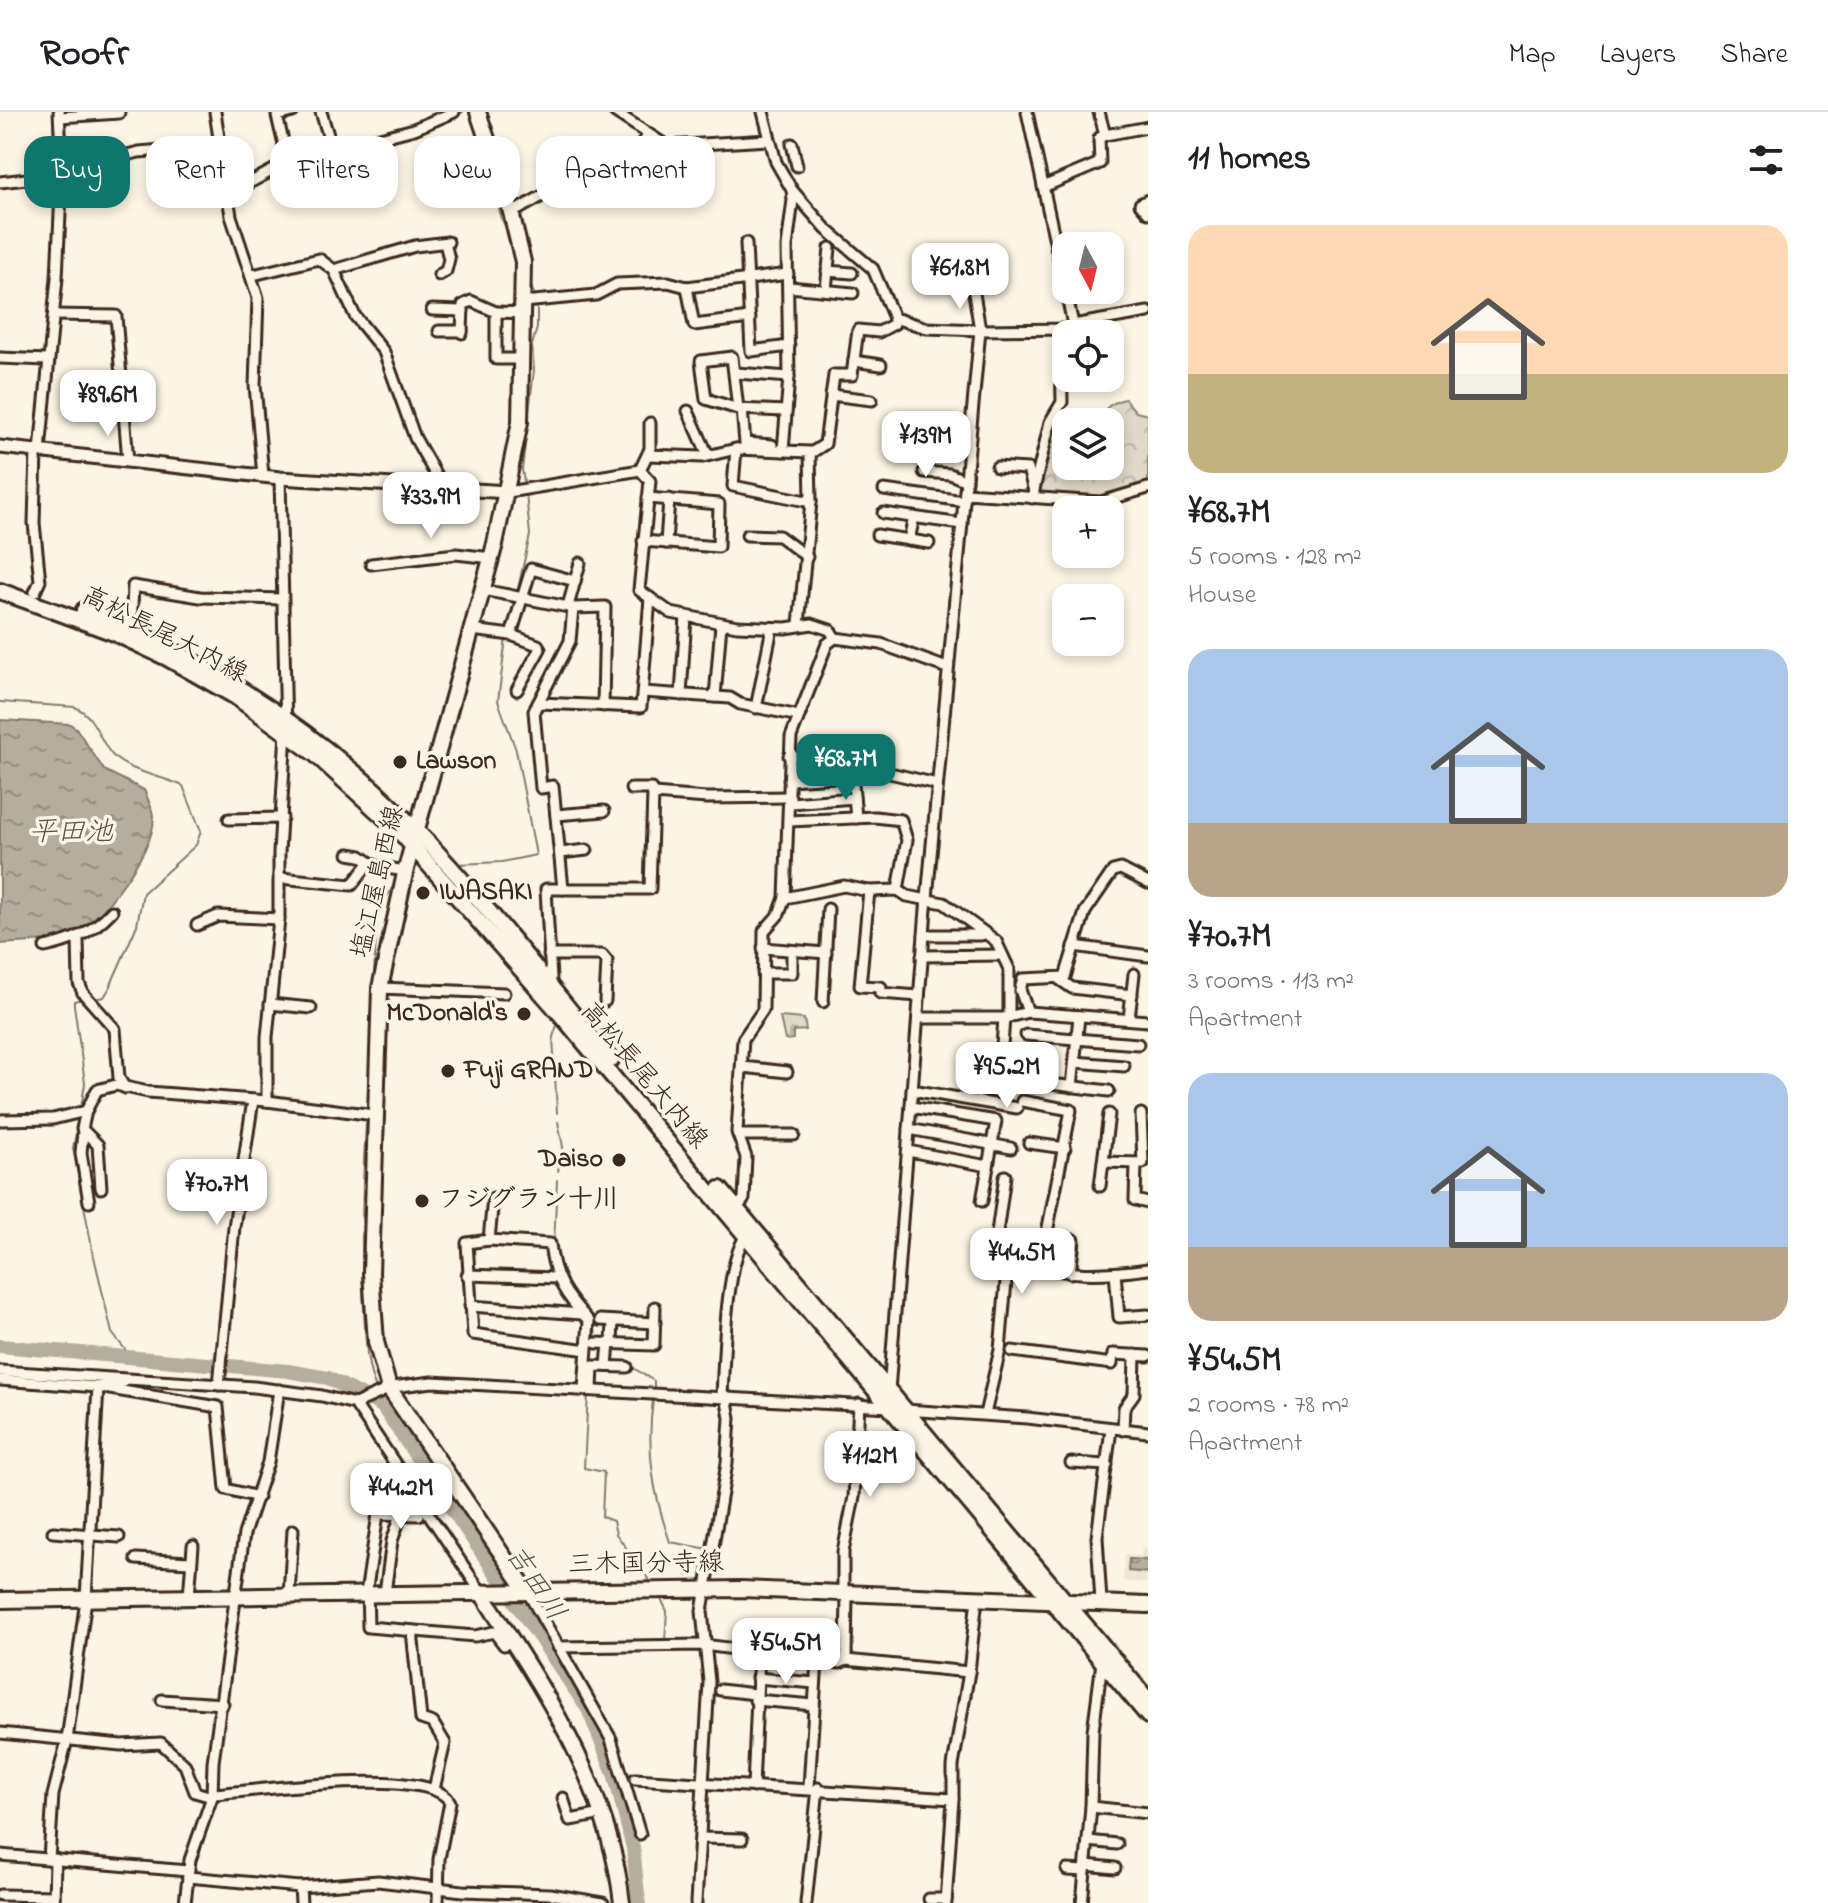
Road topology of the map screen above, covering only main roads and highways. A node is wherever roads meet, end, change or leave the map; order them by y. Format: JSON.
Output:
{"nodes":[{"id":1,"x":478,"y":112,"type":"edge"},
{"id":2,"x":0,"y":581,"type":"edge"},
{"id":3,"x":0,"y":591,"type":"edge"},
{"id":4,"x":285,"y":724,"type":"junction"},
{"id":5,"x":414,"y":837,"type":"junction"},
{"id":6,"x":733,"y":1213,"type":"junction"},
{"id":7,"x":750,"y":1232,"type":"junction"},
{"id":8,"x":526,"y":1590,"type":"junction"},
{"id":9,"x":483,"y":1592,"type":"junction"},
{"id":10,"x":0,"y":1600,"type":"edge"},
{"id":11,"x":1057,"y":1600,"type":"junction"},
{"id":12,"x":1148,"y":1605,"type":"edge"},
{"id":13,"x":1148,"y":1700,"type":"edge"},
{"id":14,"x":1148,"y":1716,"type":"edge"},
{"id":15,"x":622,"y":1903,"type":"edge"}],
"edges":[{"from":1,"to":5,"type":"main road","name":"塩江屋島西線"},
{"from":2,"to":4,"type":"main road","name":"高松長尾大内線"},
{"from":3,"to":4,"type":"main road","name":"高松長尾大内線"},
{"from":4,"to":5,"type":"main road","name":"高松長尾大内線"},
{"from":5,"to":6,"type":"main road","name":"高松長尾大内線"},
{"from":5,"to":6,"type":"main road","name":"高松長尾大内線"},
{"from":5,"to":8,"type":"main road","name":"塩江屋島西線"},
{"from":6,"to":7,"type":"main road","name":"高松長尾大内線"},
{"from":7,"to":11,"type":"main road","name":"高松長尾大内線"},
{"from":7,"to":11,"type":"main road","name":"高松長尾大内線"},
{"from":8,"to":9,"type":"main road","name":"三木国分寺線"},
{"from":8,"to":11,"type":"main road","name":"三木国分寺線"},
{"from":9,"to":10,"type":"main road","name":"三木国分寺線"},
{"from":9,"to":15,"type":"main road"},
{"from":11,"to":12,"type":"main road","name":"三木国分寺線"},
{"from":11,"to":13,"type":"main road","name":"高松長尾大内線"},
{"from":11,"to":14,"type":"main road","name":"高松長尾大内線"}]}
